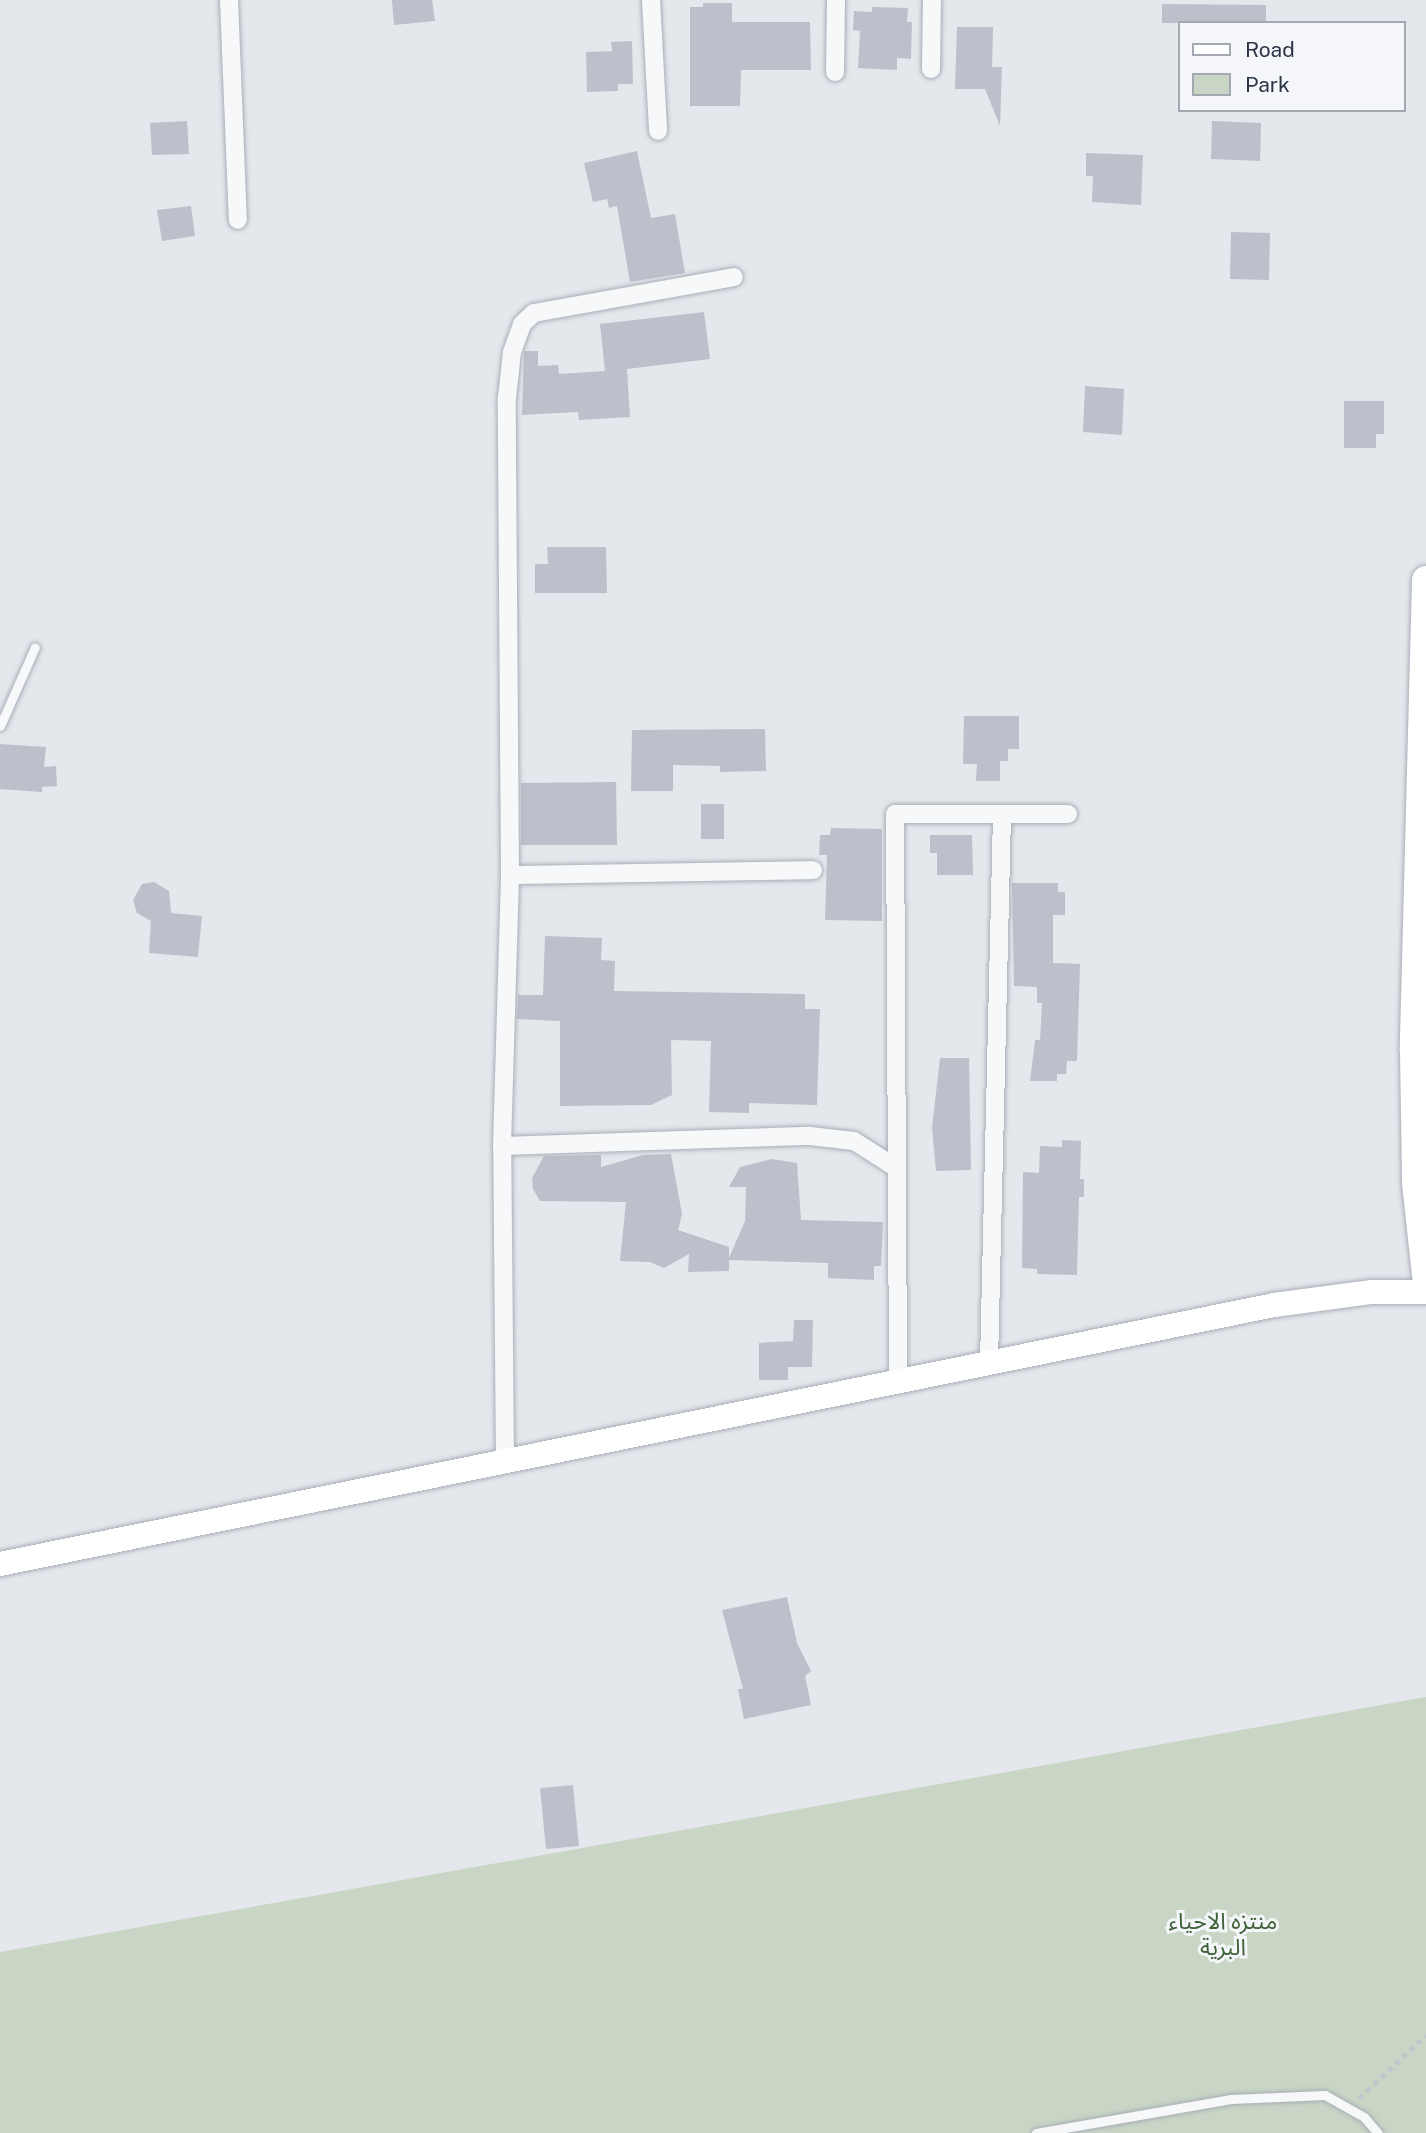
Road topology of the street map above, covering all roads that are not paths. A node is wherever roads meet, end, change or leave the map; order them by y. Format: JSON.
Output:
{"nodes":[{"id":1,"x":229,"y":0,"type":"edge"},
{"id":2,"x":651,"y":0,"type":"edge"},
{"id":3,"x":836,"y":0,"type":"edge"},
{"id":4,"x":932,"y":0,"type":"edge"},
{"id":5,"x":931,"y":69,"type":"dead end"},
{"id":6,"x":835,"y":72,"type":"dead end"},
{"id":7,"x":658,"y":131,"type":"dead end"},
{"id":8,"x":238,"y":220,"type":"dead end"},
{"id":9,"x":734,"y":277,"type":"dead end"},
{"id":10,"x":1426,"y":580,"type":"edge"},
{"id":11,"x":35,"y":647,"type":"dead end"},
{"id":12,"x":0,"y":726,"type":"edge"},
{"id":13,"x":1068,"y":814,"type":"dead end"},
{"id":14,"x":1002,"y":816,"type":"junction"},
{"id":15,"x":813,"y":870,"type":"dead end"},
{"id":16,"x":510,"y":875,"type":"junction"},
{"id":17,"x":502,"y":1146,"type":"junction"},
{"id":18,"x":895,"y":1167,"type":"junction"},
{"id":19,"x":1426,"y":1275,"type":"edge"},
{"id":20,"x":1426,"y":1292,"type":"edge"},
{"id":21,"x":989,"y":1362,"type":"junction"},
{"id":22,"x":898,"y":1379,"type":"junction"},
{"id":23,"x":505,"y":1463,"type":"junction"},
{"id":24,"x":0,"y":1564,"type":"edge"},
{"id":25,"x":1036,"y":2133,"type":"edge"},
{"id":26,"x":1378,"y":2133,"type":"edge"}],
"edges":[{"from":1,"to":8,"type":"street"},
{"from":2,"to":7,"type":"street"},
{"from":3,"to":6,"type":"street"},
{"from":4,"to":5,"type":"street"},
{"from":9,"to":16,"type":"street"},
{"from":10,"to":19,"type":"main road"},
{"from":11,"to":12,"type":"lane"},
{"from":13,"to":14,"type":"street"},
{"from":14,"to":18,"type":"street"},
{"from":14,"to":21,"type":"street"},
{"from":15,"to":16,"type":"street"},
{"from":16,"to":17,"type":"street"},
{"from":17,"to":18,"type":"street"},
{"from":17,"to":23,"type":"street"},
{"from":18,"to":22,"type":"street"},
{"from":20,"to":21,"type":"street"},
{"from":21,"to":22,"type":"street"},
{"from":22,"to":23,"type":"street"},
{"from":23,"to":24,"type":"street"},
{"from":25,"to":26,"type":"lane"}]}
